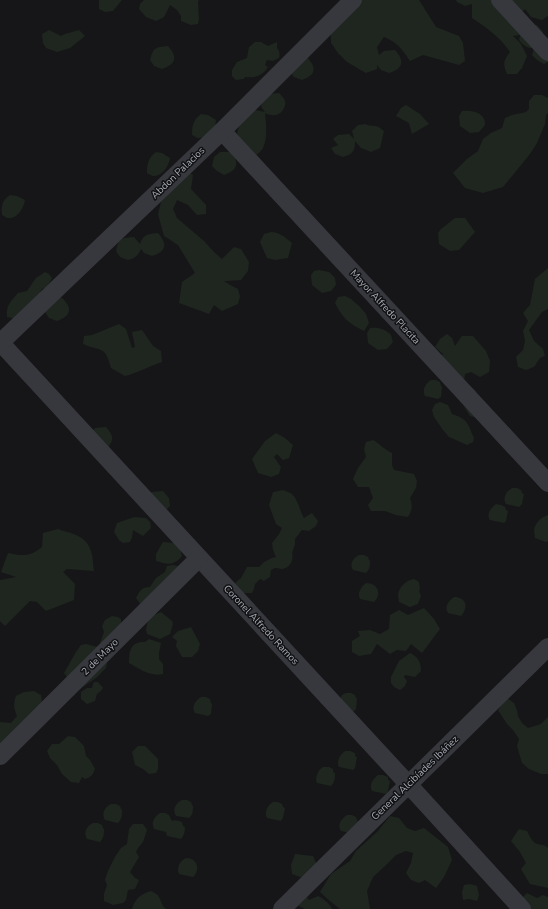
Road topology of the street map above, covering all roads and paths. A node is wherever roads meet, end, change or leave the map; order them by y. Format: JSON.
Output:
{"nodes":[{"id":1,"x":353,"y":0,"type":"edge"},
{"id":2,"x":500,"y":0,"type":"edge"},
{"id":3,"x":548,"y":52,"type":"edge"},
{"id":4,"x":222,"y":131,"type":"junction"},
{"id":5,"x":0,"y":343,"type":"edge"},
{"id":6,"x":548,"y":483,"type":"edge"},
{"id":7,"x":199,"y":558,"type":"junction"},
{"id":8,"x":548,"y":648,"type":"edge"},
{"id":9,"x":0,"y":756,"type":"edge"},
{"id":10,"x":408,"y":784,"type":"junction"},
{"id":11,"x":282,"y":909,"type":"edge"},
{"id":12,"x":522,"y":909,"type":"edge"}],
"edges":[{"from":1,"to":4,"type":"street","name":"Abdon Palacios"},
{"from":2,"to":3,"type":"street"},
{"from":4,"to":5,"type":"street","name":"Abdon Palacios"},
{"from":4,"to":6,"type":"street","name":"Mayor Alfredo Placita"},
{"from":5,"to":7,"type":"street","name":"Coronel Alfredo Ramos"},
{"from":7,"to":9,"type":"street","name":"2 de Mayo"},
{"from":7,"to":10,"type":"street","name":"Coronel Alfredo Ramos"},
{"from":8,"to":10,"type":"street","name":"General Alcibíades Ibáñez"},
{"from":10,"to":11,"type":"street","name":"General Alcibíades Ibáñez"},
{"from":10,"to":12,"type":"street","name":"Coronel Alfredo Ramos"}]}
